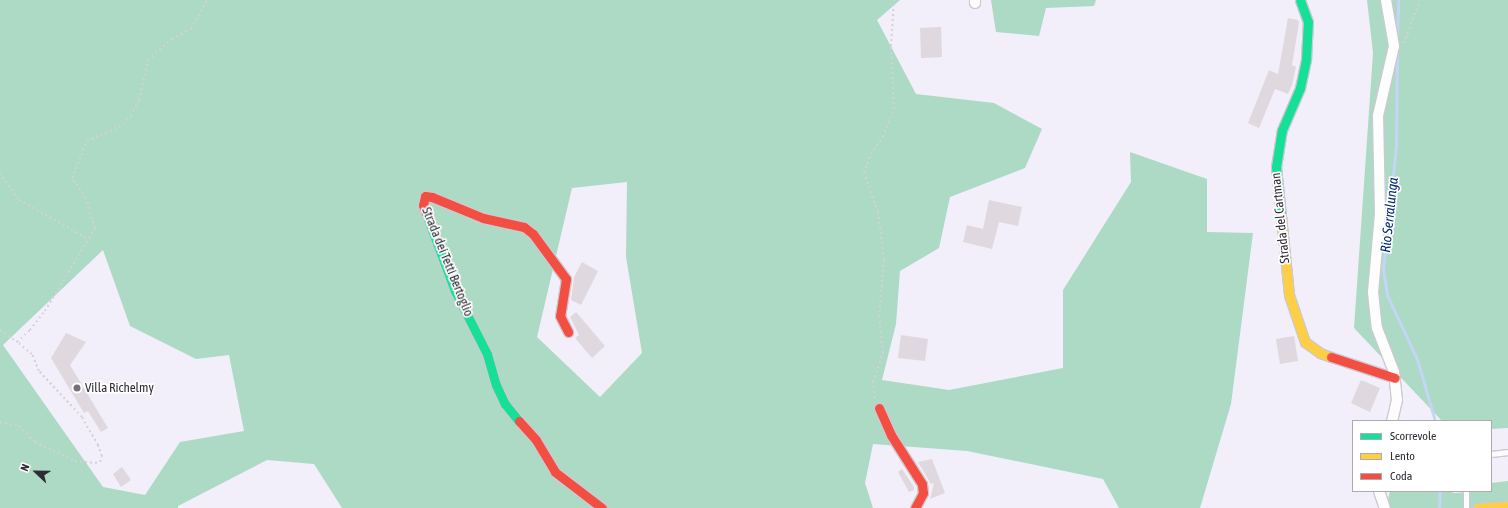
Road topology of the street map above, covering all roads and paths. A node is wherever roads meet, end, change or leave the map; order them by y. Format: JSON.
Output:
{"nodes":[{"id":1,"x":207,"y":0,"type":"edge"},
{"id":2,"x":894,"y":0,"type":"edge"},
{"id":3,"x":1300,"y":0,"type":"edge"},
{"id":4,"x":1386,"y":0,"type":"edge"},
{"id":5,"x":0,"y":174,"type":"edge"},
{"id":6,"x":88,"y":238,"type":"junction"},
{"id":7,"x":0,"y":330,"type":"edge"},
{"id":8,"x":568,"y":332,"type":"dead end"},
{"id":9,"x":17,"y":342,"type":"junction"},
{"id":10,"x":1395,"y":378,"type":"junction"},
{"id":11,"x":879,"y":408,"type":"joint"},
{"id":12,"x":1392,"y":420,"type":"edge"},
{"id":13,"x":0,"y":422,"type":"edge"},
{"id":14,"x":1508,"y":452,"type":"edge"},
{"id":15,"x":1492,"y":454,"type":"edge"},
{"id":16,"x":1379,"y":492,"type":"edge"},
{"id":17,"x":1466,"y":492,"type":"edge"},
{"id":18,"x":1508,"y":506,"type":"edge"},
{"id":19,"x":602,"y":508,"type":"edge"},
{"id":20,"x":915,"y":508,"type":"edge"},
{"id":21,"x":1385,"y":508,"type":"edge"},
{"id":22,"x":1466,"y":508,"type":"edge"},
{"id":23,"x":1478,"y":508,"type":"edge"}],
"edges":[{"from":1,"to":6,"type":"path"},
{"from":2,"to":11,"type":"path"},
{"from":3,"to":10,"type":"street","name":"Strada del Cartman"},
{"from":4,"to":10,"type":"street"},
{"from":5,"to":6,"type":"path"},
{"from":6,"to":9,"type":"path"},
{"from":7,"to":9,"type":"path"},
{"from":8,"to":19,"type":"street","name":"Strada dei Tetti Bertoglio"},
{"from":9,"to":13,"type":"path"},
{"from":10,"to":12,"type":"street"},
{"from":11,"to":20,"type":"street"},
{"from":14,"to":15,"type":"lane"},
{"from":16,"to":21,"type":"street"},
{"from":17,"to":22,"type":"lane"},
{"from":18,"to":23,"type":"street"}]}
